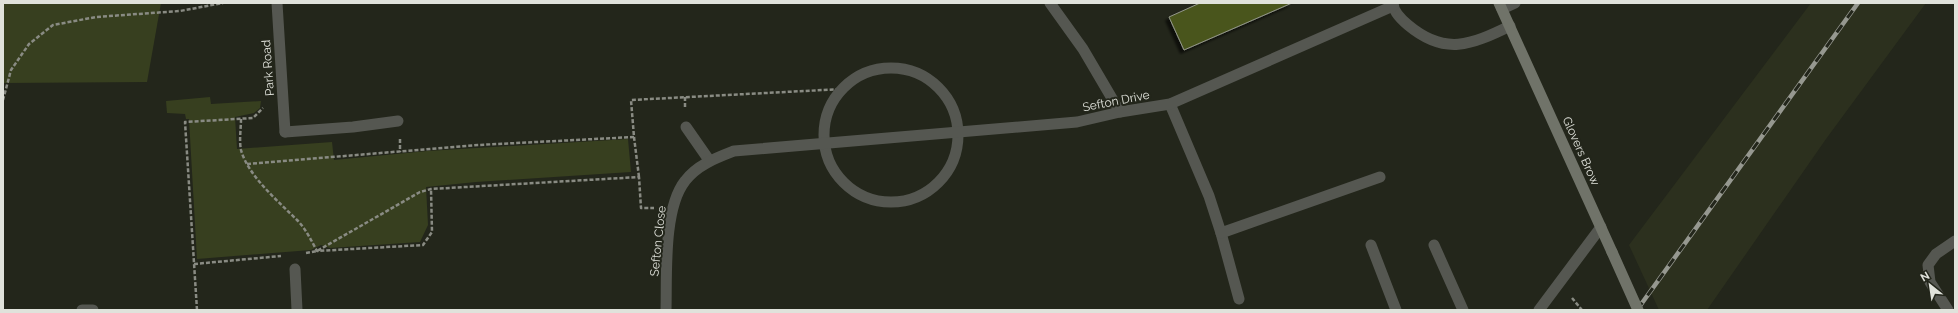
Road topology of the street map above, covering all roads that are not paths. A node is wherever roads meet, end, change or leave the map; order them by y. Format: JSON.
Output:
{"nodes":[{"id":1,"x":277,"y":3,"type":"edge"},
{"id":2,"x":1050,"y":3,"type":"edge"},
{"id":3,"x":1515,"y":3,"type":"edge"},
{"id":4,"x":1393,"y":4,"type":"edge"},
{"id":5,"x":1500,"y":6,"type":"edge"},
{"id":6,"x":1510,"y":26,"type":"junction"},
{"id":7,"x":1170,"y":104,"type":"junction"},
{"id":8,"x":1120,"y":112,"type":"junction"},
{"id":9,"x":398,"y":121,"type":"dead end"},
{"id":10,"x":686,"y":127,"type":"dead end"},
{"id":11,"x":957,"y":131,"type":"junction"},
{"id":12,"x":824,"y":143,"type":"junction"},
{"id":13,"x":709,"y":160,"type":"junction"},
{"id":14,"x":1380,"y":177,"type":"dead end"},
{"id":15,"x":1601,"y":226,"type":"junction"},
{"id":16,"x":1221,"y":233,"type":"junction"},
{"id":17,"x":1955,"y":241,"type":"edge"},
{"id":18,"x":1371,"y":245,"type":"dead end"},
{"id":19,"x":1434,"y":245,"type":"dead end"},
{"id":20,"x":295,"y":269,"type":"dead end"},
{"id":21,"x":1239,"y":299,"type":"dead end"},
{"id":22,"x":82,"y":310,"type":"edge"},
{"id":23,"x":93,"y":310,"type":"edge"},
{"id":24,"x":297,"y":310,"type":"edge"},
{"id":25,"x":666,"y":310,"type":"edge"},
{"id":26,"x":1396,"y":310,"type":"edge"},
{"id":27,"x":1463,"y":310,"type":"edge"},
{"id":28,"x":1539,"y":310,"type":"edge"},
{"id":29,"x":1638,"y":310,"type":"edge"},
{"id":30,"x":1948,"y":310,"type":"edge"}],
"edges":[{"from":1,"to":9,"type":"street","name":"Park Road"},
{"from":2,"to":8,"type":"street"},
{"from":3,"to":5,"type":"street"},
{"from":4,"to":6,"type":"street"},
{"from":4,"to":7,"type":"street","name":"Sefton Drive"},
{"from":5,"to":6,"type":"main road","name":"Glovers Brow"},
{"from":6,"to":15,"type":"main road","name":"Glovers Brow"},
{"from":7,"to":8,"type":"street","name":"Sefton Drive"},
{"from":7,"to":16,"type":"street"},
{"from":8,"to":11,"type":"street","name":"Sefton Drive"},
{"from":10,"to":13,"type":"street"},
{"from":11,"to":12,"type":"street","name":"Sefton Drive"},
{"from":11,"to":12,"type":"street"},
{"from":11,"to":12,"type":"street"},
{"from":12,"to":13,"type":"street","name":"Sefton Close"},
{"from":13,"to":25,"type":"street","name":"Sefton Close"},
{"from":14,"to":16,"type":"street"},
{"from":15,"to":28,"type":"street"},
{"from":15,"to":29,"type":"main road","name":"Glovers Brow","bridge":true},
{"from":16,"to":21,"type":"street"},
{"from":17,"to":30,"type":"street"},
{"from":18,"to":26,"type":"street"},
{"from":19,"to":27,"type":"street"},
{"from":20,"to":24,"type":"street"},
{"from":22,"to":23,"type":"street"}]}
